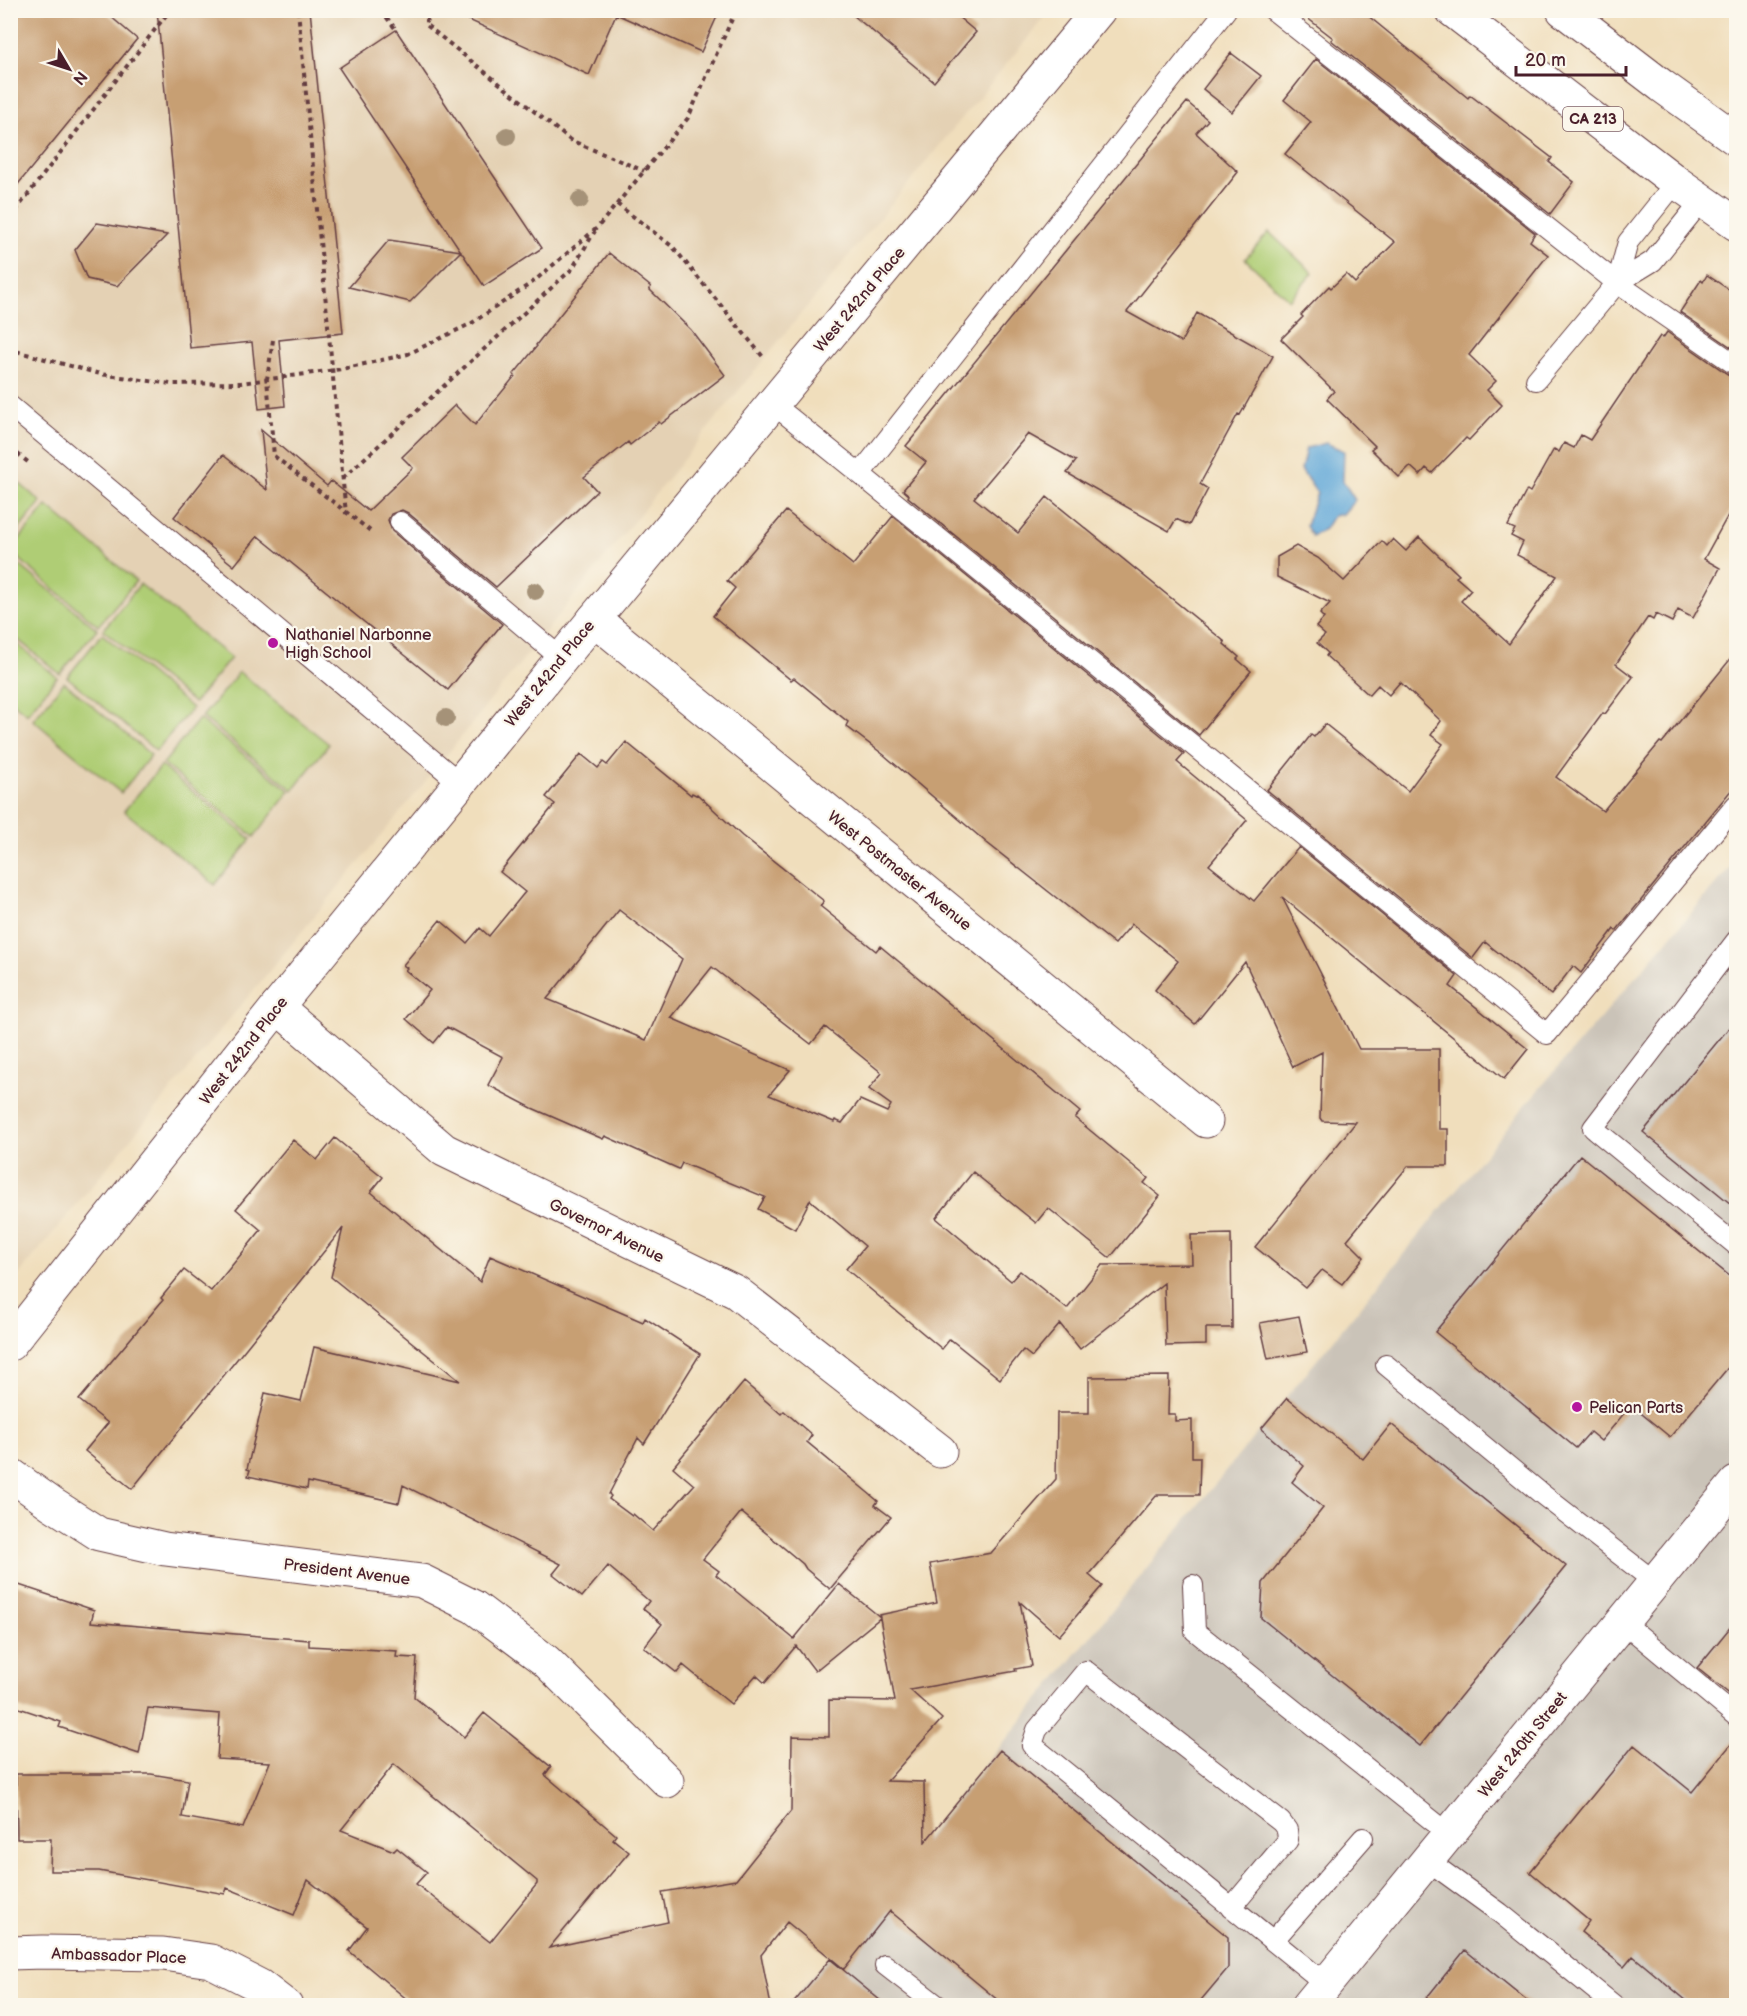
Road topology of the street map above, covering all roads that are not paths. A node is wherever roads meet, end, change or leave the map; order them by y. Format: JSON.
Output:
{"nodes":[{"id":1,"x":1099,"y":10,"type":"edge"},
{"id":2,"x":1226,"y":10,"type":"edge"},
{"id":3,"x":1273,"y":10,"type":"edge"},
{"id":4,"x":1452,"y":10,"type":"edge"},
{"id":5,"x":1563,"y":10,"type":"edge"},
{"id":6,"x":1737,"y":139,"type":"edge"},
{"id":7,"x":1689,"y":191,"type":"junction"},
{"id":8,"x":1737,"y":224,"type":"edge"},
{"id":9,"x":1617,"y":283,"type":"junction"},
{"id":10,"x":1737,"y":365,"type":"edge"},
{"id":11,"x":1536,"y":380,"type":"dead end"},
{"id":12,"x":773,"y":404,"type":"junction"},
{"id":13,"x":10,"y":406,"type":"edge"},
{"id":14,"x":860,"y":474,"type":"junction"},
{"id":15,"x":400,"y":522,"type":"dead end"},
{"id":16,"x":594,"y":619,"type":"junction"},
{"id":17,"x":562,"y":659,"type":"junction"},
{"id":18,"x":460,"y":783,"type":"junction"},
{"id":19,"x":1737,"y":805,"type":"edge"},
{"id":20,"x":1737,"y":941,"type":"edge"},
{"id":21,"x":277,"y":1007,"type":"junction"},
{"id":22,"x":1206,"y":1121,"type":"dead end"},
{"id":23,"x":1737,"y":1245,"type":"edge"},
{"id":24,"x":10,"y":1344,"type":"edge"},
{"id":25,"x":1386,"y":1365,"type":"dead end"},
{"id":26,"x":940,"y":1451,"type":"dead end"},
{"id":27,"x":10,"y":1474,"type":"edge"},
{"id":28,"x":1737,"y":1483,"type":"edge"},
{"id":29,"x":1655,"y":1582,"type":"junction"},
{"id":30,"x":1193,"y":1585,"type":"dead end"},
{"id":31,"x":1623,"y":1622,"type":"junction"},
{"id":32,"x":1737,"y":1716,"type":"edge"},
{"id":33,"x":667,"y":1781,"type":"dead end"},
{"id":34,"x":1449,"y":1834,"type":"junction"},
{"id":35,"x":1363,"y":1838,"type":"dead end"},
{"id":36,"x":1427,"y":1860,"type":"junction"},
{"id":37,"x":1231,"y":1908,"type":"junction"},
{"id":38,"x":1273,"y":1941,"type":"junction"},
{"id":39,"x":10,"y":1953,"type":"edge"},
{"id":40,"x":885,"y":1965,"type":"dead end"},
{"id":41,"x":1317,"y":1995,"type":"edge"},
{"id":42,"x":286,"y":2006,"type":"edge"},
{"id":43,"x":939,"y":2006,"type":"edge"},
{"id":44,"x":1615,"y":2006,"type":"edge"}],
"edges":[{"from":1,"to":12,"type":"street","name":"West 242nd Place"},
{"from":2,"to":14,"type":"lane"},
{"from":3,"to":9,"type":"lane"},
{"from":4,"to":7,"type":"street","number":"CA 213"},
{"from":5,"to":6,"type":"street"},
{"from":7,"to":8,"type":"street","number":"CA 213"},
{"from":7,"to":9,"type":"lane"},
{"from":7,"to":9,"type":"lane"},
{"from":9,"to":10,"type":"lane"},
{"from":9,"to":11,"type":"lane"},
{"from":12,"to":14,"type":"lane"},
{"from":12,"to":16,"type":"street","name":"West 242nd Place"},
{"from":13,"to":18,"type":"lane"},
{"from":14,"to":19,"type":"lane"},
{"from":15,"to":17,"type":"lane"},
{"from":16,"to":17,"type":"street","name":"West 242nd Place"},
{"from":16,"to":22,"type":"street","name":"West Postmaster Avenue"},
{"from":17,"to":18,"type":"street","name":"West 242nd Place"},
{"from":18,"to":21,"type":"street","name":"West 242nd Place"},
{"from":20,"to":23,"type":"lane"},
{"from":21,"to":24,"type":"street","name":"West 242nd Place"},
{"from":21,"to":26,"type":"street","name":"Governor Avenue"},
{"from":25,"to":29,"type":"lane"},
{"from":27,"to":33,"type":"street","name":"President Avenue"},
{"from":28,"to":29,"type":"street","name":"West 240th Street"},
{"from":29,"to":31,"type":"street","name":"West 240th Street"},
{"from":30,"to":34,"type":"lane"},
{"from":31,"to":32,"type":"lane"},
{"from":31,"to":34,"type":"street","name":"West 240th Street"},
{"from":34,"to":36,"type":"street","name":"West 240th Street"},
{"from":35,"to":38,"type":"lane"},
{"from":36,"to":41,"type":"street","name":"West 240th Street"},
{"from":36,"to":44,"type":"lane"},
{"from":37,"to":37,"type":"lane"},
{"from":37,"to":38,"type":"lane"},
{"from":38,"to":41,"type":"lane"},
{"from":39,"to":42,"type":"street","name":"Ambassador Place"},
{"from":40,"to":43,"type":"lane"}]}
